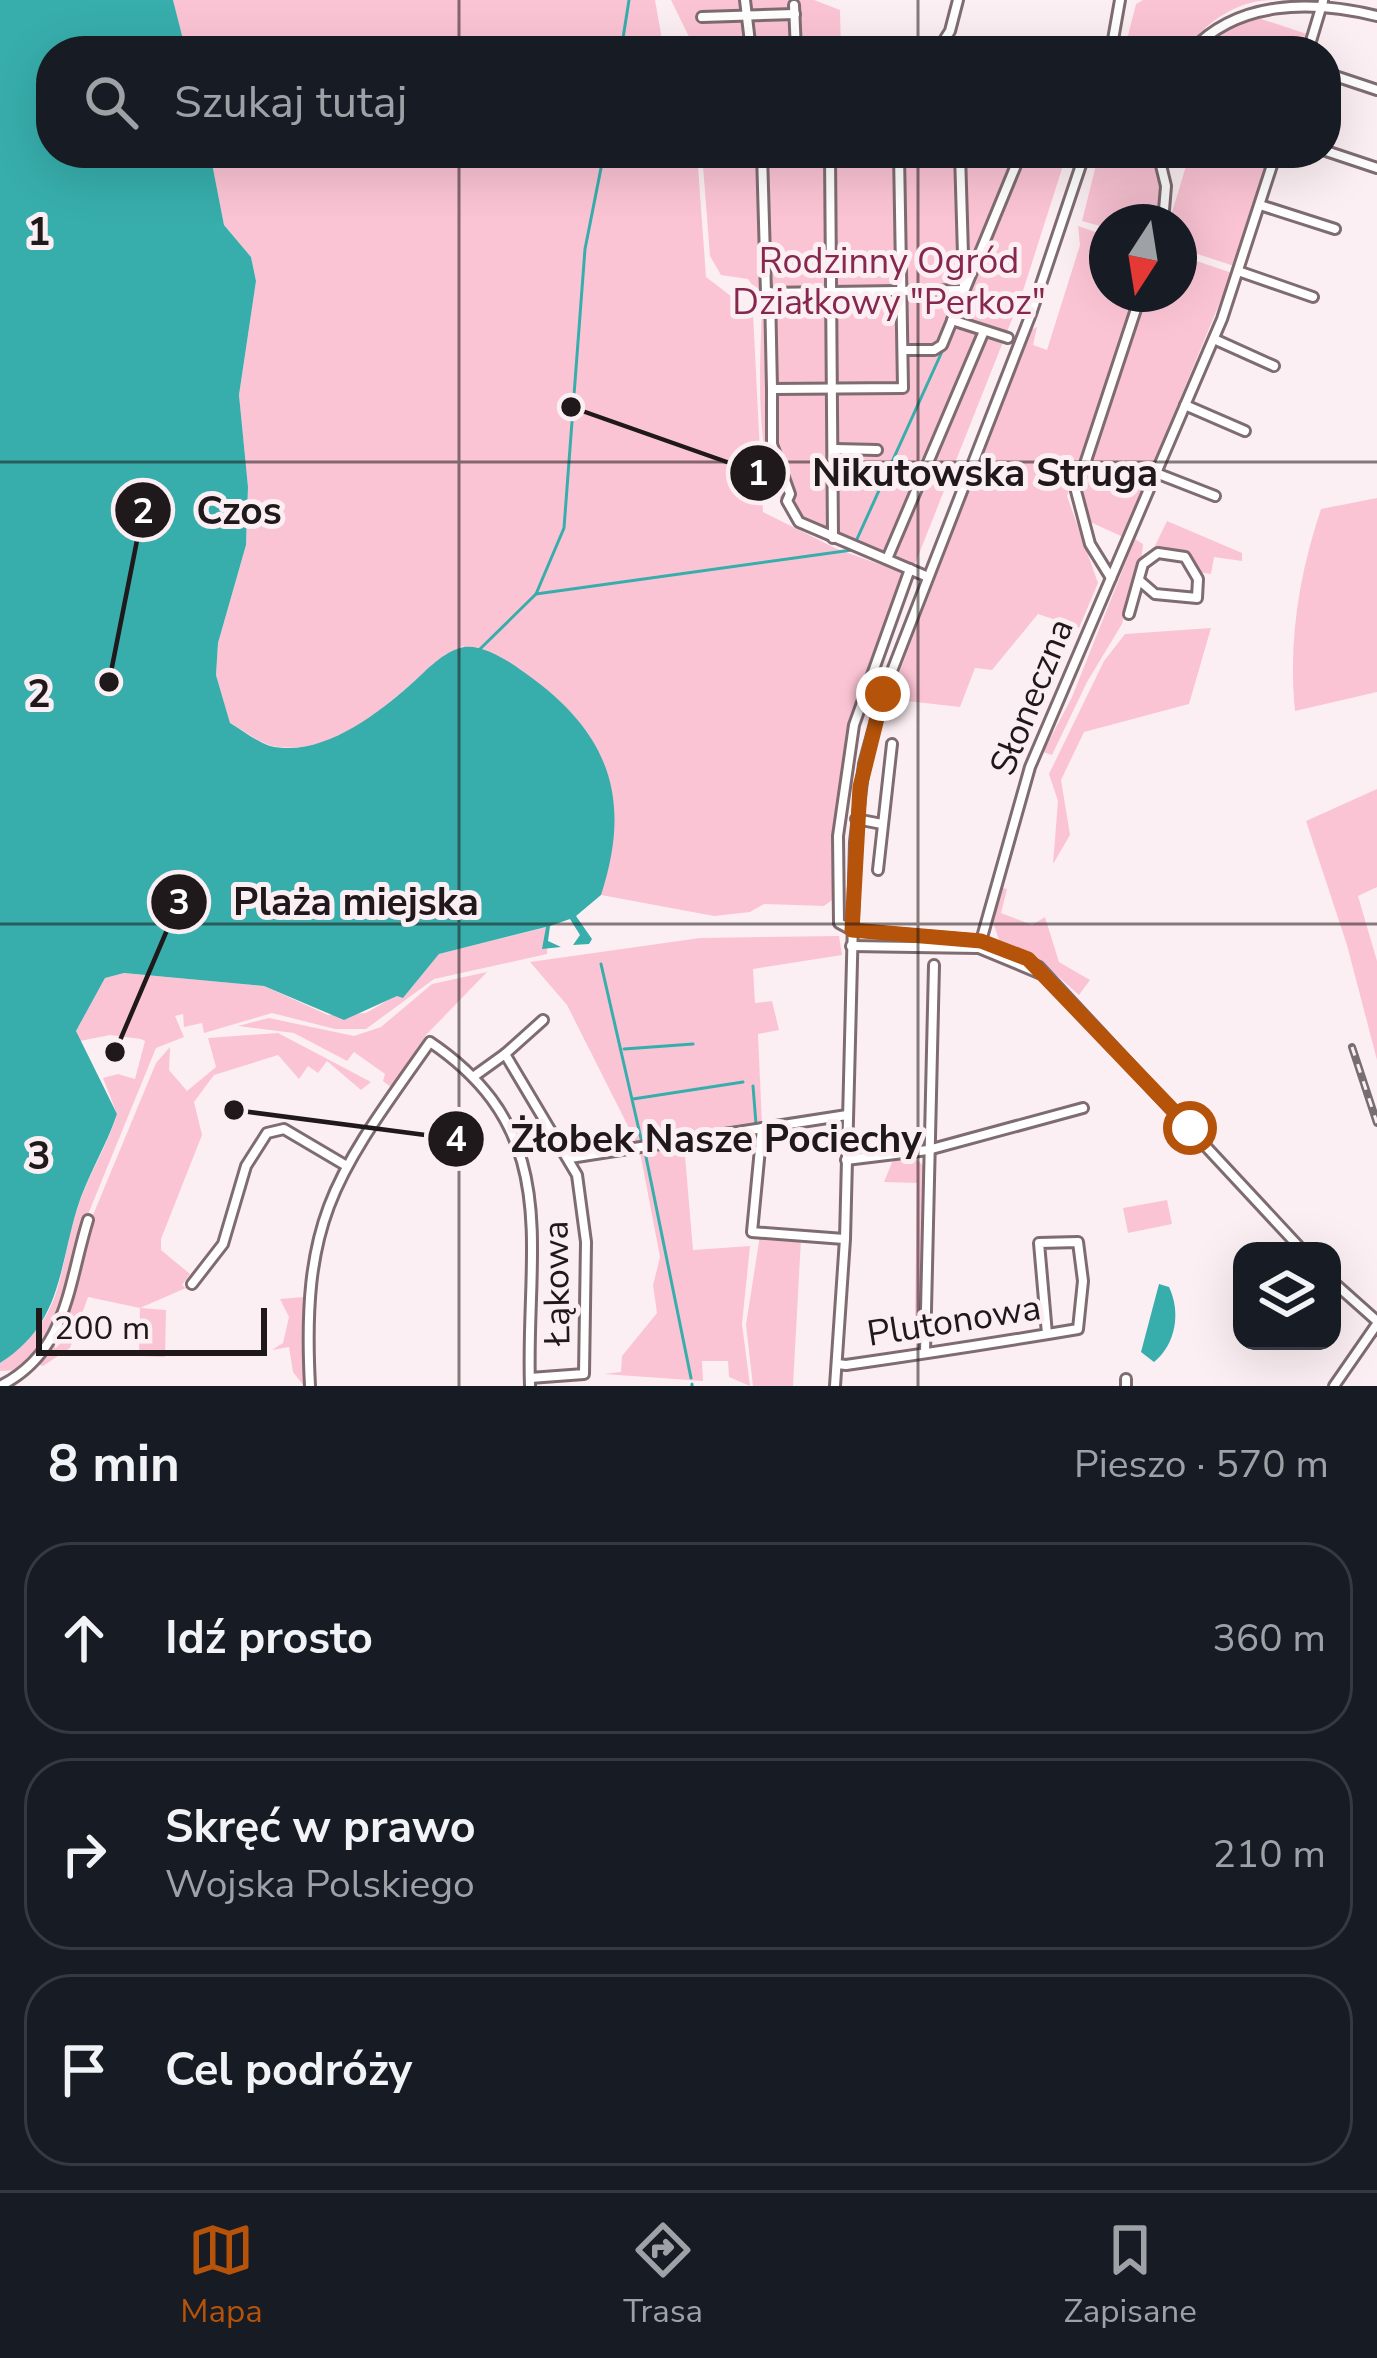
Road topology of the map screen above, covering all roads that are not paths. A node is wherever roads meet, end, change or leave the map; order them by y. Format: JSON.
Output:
{"nodes":[{"id":1,"x":745,"y":0,"type":"edge"},
{"id":2,"x":958,"y":0,"type":"edge"},
{"id":3,"x":1120,"y":0,"type":"edge"},
{"id":4,"x":1323,"y":1,"type":"edge"},
{"id":5,"x":747,"y":16,"type":"junction"},
{"id":6,"x":1377,"y":16,"type":"edge"},
{"id":7,"x":702,"y":17,"type":"dead end"},
{"id":8,"x":749,"y":36,"type":"edge"},
{"id":9,"x":795,"y":36,"type":"edge"},
{"id":10,"x":947,"y":36,"type":"edge"},
{"id":11,"x":1114,"y":36,"type":"edge"},
{"id":12,"x":1205,"y":36,"type":"edge"},
{"id":13,"x":1312,"y":36,"type":"edge"},
{"id":14,"x":1341,"y":79,"type":"edge"},
{"id":15,"x":1377,"y":90,"type":"edge"},
{"id":16,"x":1341,"y":156,"type":"edge"},
{"id":17,"x":762,"y":168,"type":"edge"},
{"id":18,"x":830,"y":168,"type":"edge"},
{"id":19,"x":899,"y":168,"type":"edge"},
{"id":20,"x":960,"y":168,"type":"edge"},
{"id":21,"x":1015,"y":168,"type":"edge"},
{"id":22,"x":1079,"y":168,"type":"edge"},
{"id":23,"x":1162,"y":168,"type":"edge"},
{"id":24,"x":1271,"y":168,"type":"edge"},
{"id":25,"x":1377,"y":168,"type":"edge"},
{"id":26,"x":1164,"y":204,"type":"edge"},
{"id":27,"x":1260,"y":205,"type":"junction"},
{"id":28,"x":1335,"y":229,"type":"dead end"},
{"id":29,"x":1238,"y":271,"type":"junction"},
{"id":30,"x":901,"y":290,"type":"junction"},
{"id":31,"x":964,"y":290,"type":"junction"},
{"id":32,"x":770,"y":292,"type":"junction"},
{"id":33,"x":833,"y":292,"type":"junction"},
{"id":34,"x":1313,"y":297,"type":"dead end"},
{"id":35,"x":1135,"y":312,"type":"edge"},
{"id":36,"x":952,"y":320,"type":"junction"},
{"id":37,"x":984,"y":331,"type":"junction"},
{"id":38,"x":1008,"y":338,"type":"dead end"},
{"id":39,"x":1214,"y":339,"type":"junction"},
{"id":40,"x":903,"y":350,"type":"junction"},
{"id":41,"x":1274,"y":366,"type":"dead end"},
{"id":42,"x":835,"y":388,"type":"junction"},
{"id":43,"x":772,"y":389,"type":"junction"},
{"id":44,"x":1185,"y":404,"type":"junction"},
{"id":45,"x":1245,"y":431,"type":"dead end"},
{"id":46,"x":835,"y":449,"type":"junction"},
{"id":47,"x":878,"y":450,"type":"dead end"},
{"id":48,"x":1156,"y":472,"type":"junction"},
{"id":49,"x":1215,"y":496,"type":"dead end"},
{"id":50,"x":833,"y":538,"type":"junction"},
{"id":51,"x":887,"y":560,"type":"junction"},
{"id":52,"x":910,"y":569,"type":"junction"},
{"id":53,"x":928,"y":577,"type":"junction"},
{"id":54,"x":1111,"y":578,"type":"junction"},
{"id":55,"x":1140,"y":581,"type":"junction"},
{"id":56,"x":1129,"y":614,"type":"dead end"},
{"id":57,"x":892,"y":744,"type":"dead end"},
{"id":58,"x":856,"y":819,"type":"junction"},
{"id":59,"x":882,"y":824,"type":"junction"},
{"id":60,"x":878,"y":870,"type":"dead end"},
{"id":61,"x":852,"y":930,"type":"junction"},
{"id":62,"x":980,"y":945,"type":"junction"},
{"id":63,"x":851,"y":946,"type":"junction"},
{"id":64,"x":934,"y":965,"type":"dead end"},
{"id":65,"x":543,"y":1020,"type":"dead end"},
{"id":66,"x":505,"y":1054,"type":"junction"},
{"id":67,"x":473,"y":1077,"type":"junction"},
{"id":68,"x":1083,"y":1108,"type":"dead end"},
{"id":69,"x":848,"y":1115,"type":"junction"},
{"id":70,"x":762,"y":1128,"type":"junction"},
{"id":71,"x":928,"y":1150,"type":"junction"},
{"id":72,"x":570,"y":1158,"type":"junction"},
{"id":73,"x":847,"y":1160,"type":"junction"},
{"id":74,"x":345,"y":1165,"type":"junction"},
{"id":75,"x":88,"y":1220,"type":"dead end"},
{"id":76,"x":845,"y":1239,"type":"junction"},
{"id":77,"x":1295,"y":1242,"type":"edge"},
{"id":78,"x":192,"y":1284,"type":"dead end"},
{"id":79,"x":1341,"y":1289,"type":"edge"},
{"id":80,"x":1377,"y":1323,"type":"edge"},
{"id":81,"x":1047,"y":1334,"type":"junction"},
{"id":82,"x":926,"y":1354,"type":"junction"},
{"id":83,"x":837,"y":1364,"type":"junction"},
{"id":84,"x":530,"y":1382,"type":"edge"},
{"id":85,"x":0,"y":1386,"type":"edge"},
{"id":86,"x":310,"y":1386,"type":"edge"},
{"id":87,"x":835,"y":1386,"type":"edge"},
{"id":88,"x":1334,"y":1386,"type":"edge"}],
"edges":[{"from":1,"to":5,"type":"street"},
{"from":2,"to":10,"type":"street"},
{"from":3,"to":11,"type":"street"},
{"from":4,"to":6,"type":"street"},
{"from":4,"to":12,"type":"street"},
{"from":4,"to":13,"type":"street"},
{"from":5,"to":7,"type":"street"},
{"from":5,"to":8,"type":"street"},
{"from":5,"to":9,"type":"street"},
{"from":14,"to":15,"type":"street"},
{"from":16,"to":25,"type":"street"},
{"from":17,"to":32,"type":"street"},
{"from":18,"to":33,"type":"street"},
{"from":19,"to":30,"type":"street"},
{"from":20,"to":31,"type":"street"},
{"from":21,"to":31,"type":"street"},
{"from":22,"to":53,"type":"street"},
{"from":23,"to":26,"type":"street"},
{"from":24,"to":27,"type":"street","name":"Słoneczna"},
{"from":27,"to":28,"type":"street"},
{"from":27,"to":29,"type":"street","name":"Słoneczna"},
{"from":29,"to":34,"type":"street"},
{"from":29,"to":39,"type":"street","name":"Słoneczna"},
{"from":30,"to":31,"type":"street"},
{"from":30,"to":33,"type":"street"},
{"from":30,"to":40,"type":"street"},
{"from":31,"to":36,"type":"street"},
{"from":32,"to":33,"type":"street"},
{"from":32,"to":43,"type":"street"},
{"from":33,"to":42,"type":"street"},
{"from":35,"to":54,"type":"street"},
{"from":36,"to":37,"type":"street"},
{"from":36,"to":40,"type":"street"},
{"from":37,"to":38,"type":"street"},
{"from":37,"to":51,"type":"street"},
{"from":39,"to":41,"type":"street"},
{"from":39,"to":44,"type":"street","name":"Słoneczna"},
{"from":40,"to":42,"type":"street"},
{"from":42,"to":43,"type":"street"},
{"from":42,"to":46,"type":"street"},
{"from":43,"to":50,"type":"street"},
{"from":44,"to":45,"type":"street"},
{"from":44,"to":48,"type":"street","name":"Słoneczna"},
{"from":46,"to":47,"type":"street"},
{"from":46,"to":50,"type":"street"},
{"from":48,"to":49,"type":"street"},
{"from":48,"to":54,"type":"street","name":"Słoneczna"},
{"from":50,"to":51,"type":"street"},
{"from":51,"to":52,"type":"street"},
{"from":52,"to":53,"type":"street"},
{"from":52,"to":61,"type":"street"},
{"from":53,"to":58,"type":"street"},
{"from":54,"to":62,"type":"street","name":"Słoneczna"},
{"from":55,"to":55,"type":"street"},
{"from":55,"to":56,"type":"street"},
{"from":57,"to":59,"type":"street"},
{"from":58,"to":59,"type":"street"},
{"from":58,"to":61,"type":"street"},
{"from":59,"to":60,"type":"street"},
{"from":61,"to":62,"type":"street"},
{"from":61,"to":63,"type":"street"},
{"from":62,"to":63,"type":"street"},
{"from":62,"to":77,"type":"street"},
{"from":63,"to":69,"type":"street"},
{"from":64,"to":71,"type":"street"},
{"from":65,"to":66,"type":"street"},
{"from":66,"to":67,"type":"street"},
{"from":66,"to":72,"type":"street","name":"Łąkowa"},
{"from":67,"to":74,"type":"street"},
{"from":67,"to":84,"type":"street"},
{"from":68,"to":71,"type":"street"},
{"from":69,"to":70,"type":"street"},
{"from":69,"to":73,"type":"street"},
{"from":70,"to":72,"type":"street"},
{"from":70,"to":76,"type":"street"},
{"from":71,"to":73,"type":"street"},
{"from":71,"to":82,"type":"street"},
{"from":72,"to":84,"type":"street","name":"Łąkowa"},
{"from":73,"to":76,"type":"street"},
{"from":74,"to":78,"type":"street"},
{"from":74,"to":86,"type":"street"},
{"from":75,"to":85,"type":"street"},
{"from":76,"to":83,"type":"street"},
{"from":79,"to":80,"type":"street"},
{"from":80,"to":88,"type":"street"},
{"from":81,"to":81,"type":"street","name":"Plutonowa"},
{"from":81,"to":82,"type":"street","name":"Plutonowa"},
{"from":82,"to":83,"type":"street","name":"Plutonowa"},
{"from":83,"to":87,"type":"street"}]}
